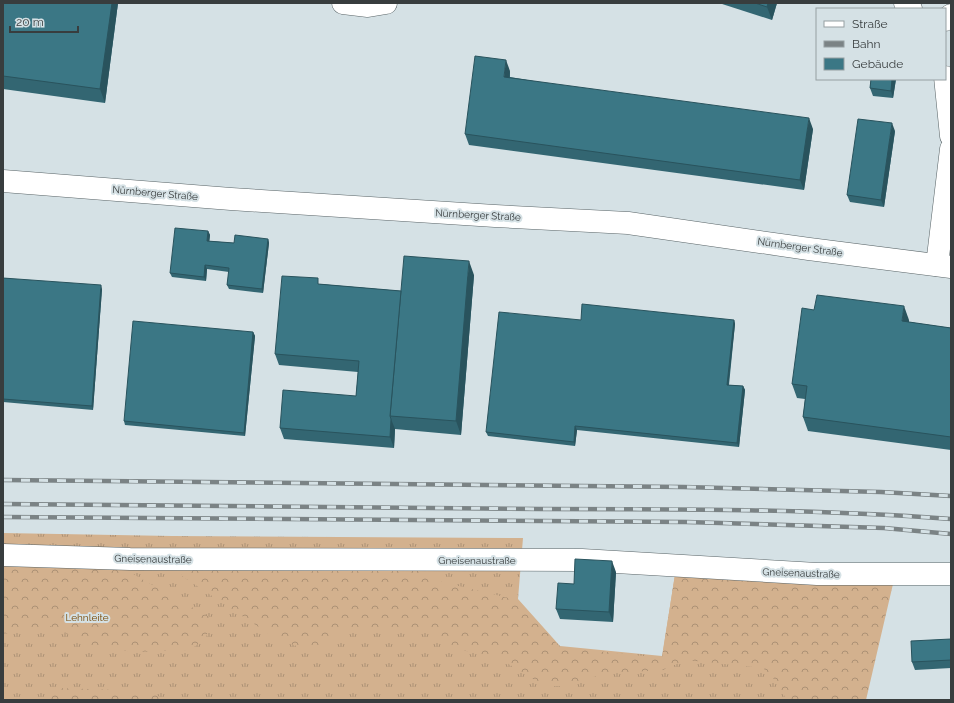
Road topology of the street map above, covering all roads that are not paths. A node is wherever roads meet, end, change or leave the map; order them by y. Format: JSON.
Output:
{"nodes":[{"id":1,"x":343,"y":3,"type":"edge"},
{"id":2,"x":386,"y":3,"type":"edge"},
{"id":3,"x":945,"y":80,"type":"edge"},
{"id":4,"x":951,"y":136,"type":"edge"},
{"id":5,"x":951,"y":149,"type":"edge"},
{"id":6,"x":3,"y":181,"type":"edge"},
{"id":7,"x":944,"y":266,"type":"edge"},
{"id":8,"x":3,"y":555,"type":"edge"},
{"id":9,"x":951,"y":574,"type":"edge"}],
"edges":[{"from":1,"to":2,"type":"street"},
{"from":3,"to":4,"type":"street"},
{"from":5,"to":7,"type":"street"},
{"from":6,"to":7,"type":"street","name":"Nürnberger Straße"},
{"from":8,"to":9,"type":"street","name":"Gneisenaustraße"}]}
